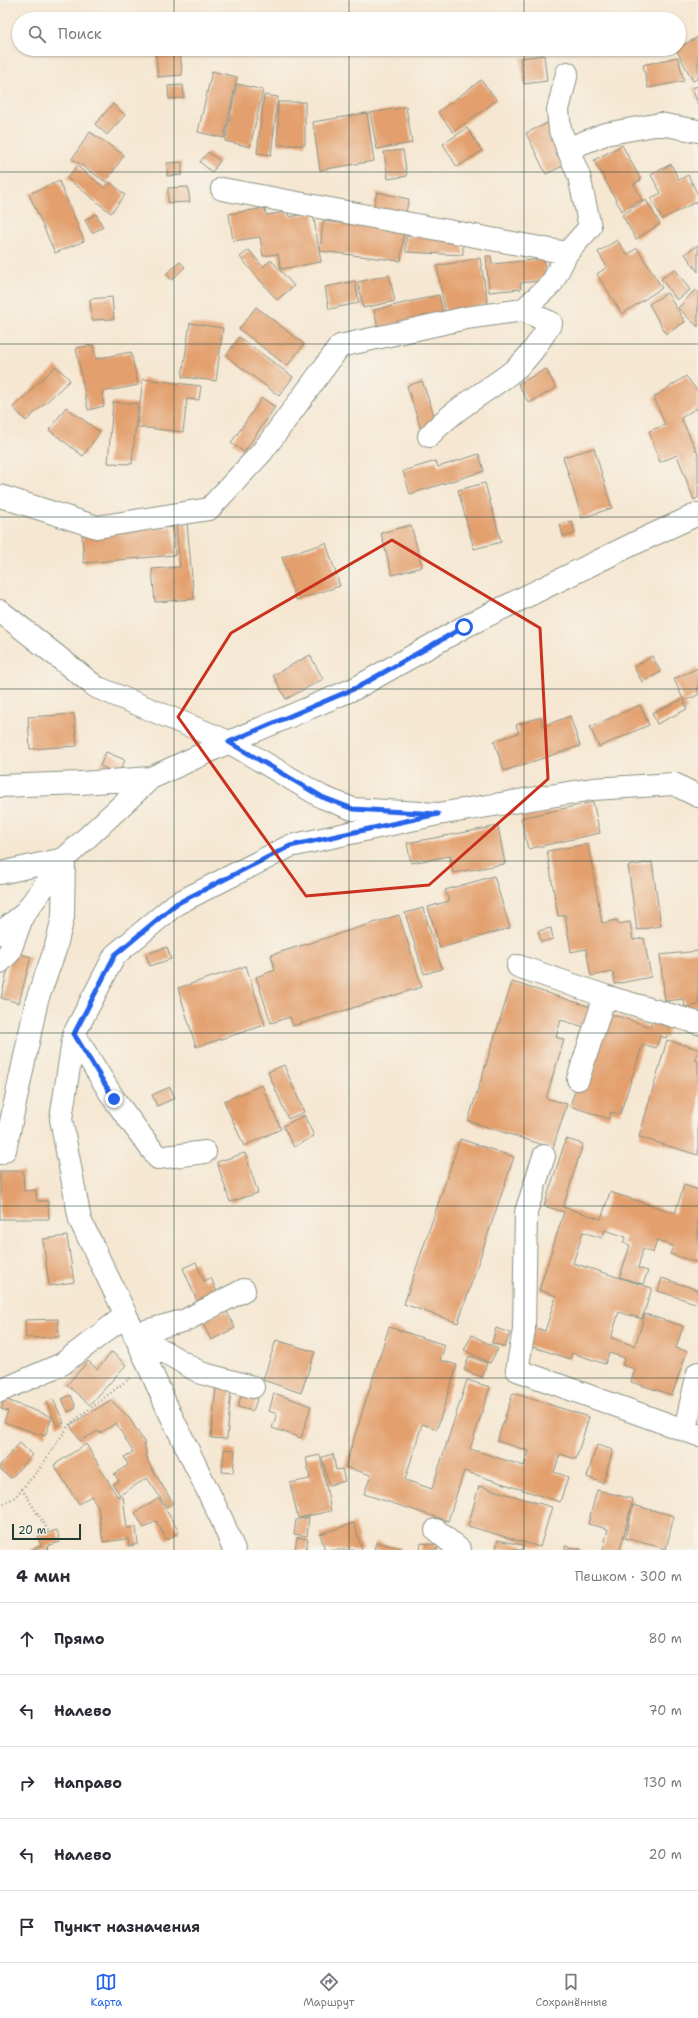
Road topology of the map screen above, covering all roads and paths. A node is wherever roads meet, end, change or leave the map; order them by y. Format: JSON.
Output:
{"nodes":[{"id":1,"x":567,"y":73,"type":"dead end"},
{"id":2,"x":698,"y":131,"type":"edge"},
{"id":3,"x":567,"y":149,"type":"junction"},
{"id":4,"x":222,"y":189,"type":"dead end"},
{"id":5,"x":567,"y":253,"type":"junction"},
{"id":6,"x":523,"y":310,"type":"junction"},
{"id":7,"x":429,"y":436,"type":"dead end"},
{"id":8,"x":0,"y":496,"type":"edge"},
{"id":9,"x":698,"y":514,"type":"edge"},
{"id":10,"x":0,"y":611,"type":"edge"},
{"id":11,"x":229,"y":742,"type":"junction"},
{"id":12,"x":151,"y":778,"type":"junction"},
{"id":13,"x":0,"y":786,"type":"edge"},
{"id":14,"x":698,"y":796,"type":"edge"},
{"id":15,"x":438,"y":814,"type":"junction"},
{"id":16,"x":64,"y":859,"type":"junction"},
{"id":17,"x":0,"y":873,"type":"edge"},
{"id":18,"x":24,"y":914,"type":"junction"},
{"id":19,"x":0,"y":933,"type":"edge"},
{"id":20,"x":0,"y":962,"type":"edge"},
{"id":21,"x":518,"y":966,"type":"dead end"},
{"id":22,"x":605,"y":996,"type":"junction"},
{"id":23,"x":698,"y":1023,"type":"edge"},
{"id":24,"x":74,"y":1034,"type":"junction"},
{"id":25,"x":578,"y":1079,"type":"dead end"},
{"id":26,"x":205,"y":1152,"type":"dead end"},
{"id":27,"x":0,"y":1154,"type":"edge"},
{"id":28,"x":544,"y":1156,"type":"dead end"},
{"id":29,"x":244,"y":1290,"type":"dead end"},
{"id":30,"x":130,"y":1324,"type":"junction"},
{"id":31,"x":148,"y":1364,"type":"junction"},
{"id":32,"x":698,"y":1373,"type":"edge"},
{"id":33,"x":253,"y":1387,"type":"dead end"},
{"id":34,"x":0,"y":1392,"type":"edge"},
{"id":35,"x":691,"y":1432,"type":"edge"},
{"id":36,"x":22,"y":1489,"type":"junction"},
{"id":37,"x":0,"y":1506,"type":"edge"},
{"id":38,"x":436,"y":1530,"type":"dead end"},
{"id":39,"x":50,"y":1532,"type":"dead end"},
{"id":40,"x":234,"y":1550,"type":"edge"},
{"id":41,"x":460,"y":1550,"type":"edge"}],
"edges":[{"from":1,"to":3,"type":"street"},
{"from":2,"to":3,"type":"street"},
{"from":3,"to":5,"type":"street"},
{"from":4,"to":5,"type":"street"},
{"from":5,"to":6,"type":"street"},
{"from":6,"to":7,"type":"street"},
{"from":6,"to":8,"type":"street"},
{"from":9,"to":11,"type":"street"},
{"from":10,"to":11,"type":"street"},
{"from":11,"to":12,"type":"street"},
{"from":11,"to":15,"type":"street"},
{"from":12,"to":13,"type":"street"},
{"from":12,"to":16,"type":"street"},
{"from":14,"to":15,"type":"street"},
{"from":15,"to":24,"type":"street"},
{"from":16,"to":17,"type":"street"},
{"from":16,"to":18,"type":"street"},
{"from":16,"to":27,"type":"street"},
{"from":18,"to":19,"type":"street"},
{"from":18,"to":20,"type":"street"},
{"from":21,"to":22,"type":"street"},
{"from":22,"to":23,"type":"street"},
{"from":22,"to":25,"type":"street"},
{"from":24,"to":26,"type":"street"},
{"from":24,"to":30,"type":"street"},
{"from":28,"to":35,"type":"street"},
{"from":29,"to":30,"type":"street"},
{"from":30,"to":31,"type":"street"},
{"from":30,"to":33,"type":"street"},
{"from":30,"to":34,"type":"street"},
{"from":31,"to":36,"type":"path"},
{"from":31,"to":40,"type":"street"},
{"from":32,"to":35,"type":"street"},
{"from":36,"to":37,"type":"path"},
{"from":36,"to":39,"type":"path"},
{"from":38,"to":41,"type":"street"}]}
